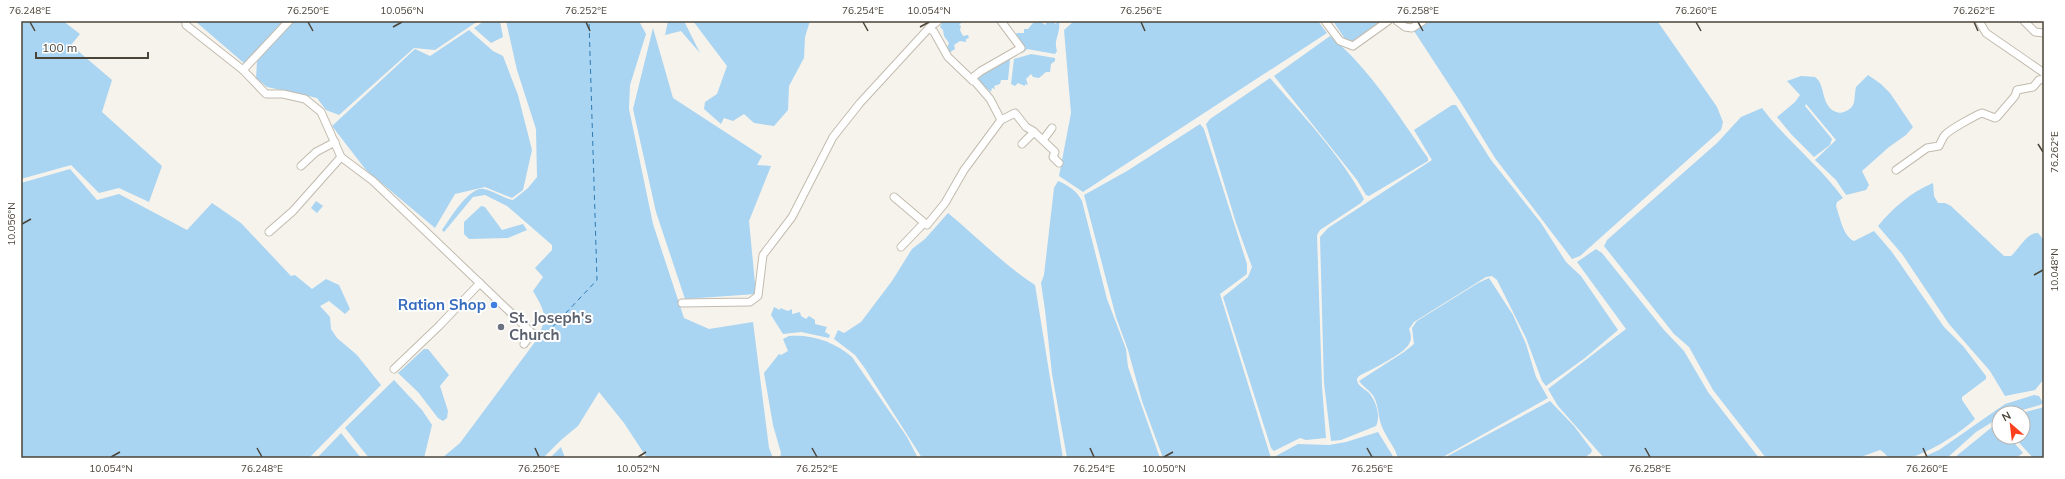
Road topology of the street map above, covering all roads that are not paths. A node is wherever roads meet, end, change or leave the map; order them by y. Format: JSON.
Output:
{"nodes":[{"id":1,"x":186,"y":21,"type":"edge"},
{"id":2,"x":289,"y":21,"type":"edge"},
{"id":3,"x":938,"y":21,"type":"edge"},
{"id":4,"x":1001,"y":21,"type":"edge"},
{"id":5,"x":1325,"y":21,"type":"edge"},
{"id":6,"x":1388,"y":21,"type":"edge"},
{"id":7,"x":1397,"y":21,"type":"edge"},
{"id":8,"x":1423,"y":21,"type":"edge"},
{"id":9,"x":1979,"y":21,"type":"edge"},
{"id":10,"x":2024,"y":21,"type":"edge"},
{"id":11,"x":929,"y":28,"type":"junction"},
{"id":12,"x":2044,"y":33,"type":"edge"},
{"id":13,"x":243,"y":70,"type":"junction"},
{"id":14,"x":2044,"y":73,"type":"edge"},
{"id":15,"x":2044,"y":79,"type":"edge"},
{"id":16,"x":973,"y":81,"type":"junction"},
{"id":17,"x":1001,"y":120,"type":"junction"},
{"id":18,"x":1052,"y":128,"type":"dead end"},
{"id":19,"x":1034,"y":132,"type":"junction"},
{"id":20,"x":1043,"y":140,"type":"junction"},
{"id":21,"x":334,"y":142,"type":"junction"},
{"id":22,"x":1022,"y":144,"type":"dead end"},
{"id":23,"x":343,"y":159,"type":"junction"},
{"id":24,"x":1059,"y":163,"type":"dead end"},
{"id":25,"x":301,"y":166,"type":"dead end"},
{"id":26,"x":1896,"y":170,"type":"dead end"},
{"id":27,"x":894,"y":197,"type":"dead end"},
{"id":28,"x":294,"y":215,"type":"dead end"},
{"id":29,"x":923,"y":224,"type":"junction"},
{"id":30,"x":269,"y":232,"type":"dead end"},
{"id":31,"x":901,"y":246,"type":"dead end"},
{"id":32,"x":480,"y":283,"type":"junction"},
{"id":33,"x":682,"y":303,"type":"dead end"},
{"id":34,"x":524,"y":344,"type":"dead end"},
{"id":35,"x":394,"y":369,"type":"dead end"}],
"edges":[{"from":1,"to":13,"type":"street"},
{"from":2,"to":13,"type":"street"},
{"from":3,"to":11,"type":"street"},
{"from":4,"to":16,"type":"street"},
{"from":5,"to":6,"type":"street"},
{"from":7,"to":8,"type":"street"},
{"from":9,"to":14,"type":"street"},
{"from":10,"to":12,"type":"street"},
{"from":11,"to":16,"type":"street"},
{"from":11,"to":33,"type":"street"},
{"from":13,"to":21,"type":"street"},
{"from":15,"to":26,"type":"street"},
{"from":16,"to":17,"type":"street"},
{"from":17,"to":19,"type":"street"},
{"from":17,"to":29,"type":"street"},
{"from":18,"to":20,"type":"street"},
{"from":19,"to":20,"type":"street"},
{"from":19,"to":22,"type":"street"},
{"from":20,"to":24,"type":"street"},
{"from":21,"to":23,"type":"street"},
{"from":21,"to":25,"type":"street"},
{"from":23,"to":28,"type":"street"},
{"from":23,"to":30,"type":"street"},
{"from":23,"to":32,"type":"street"},
{"from":27,"to":29,"type":"street"},
{"from":29,"to":31,"type":"street"},
{"from":32,"to":34,"type":"street"},
{"from":32,"to":35,"type":"street"}]}
